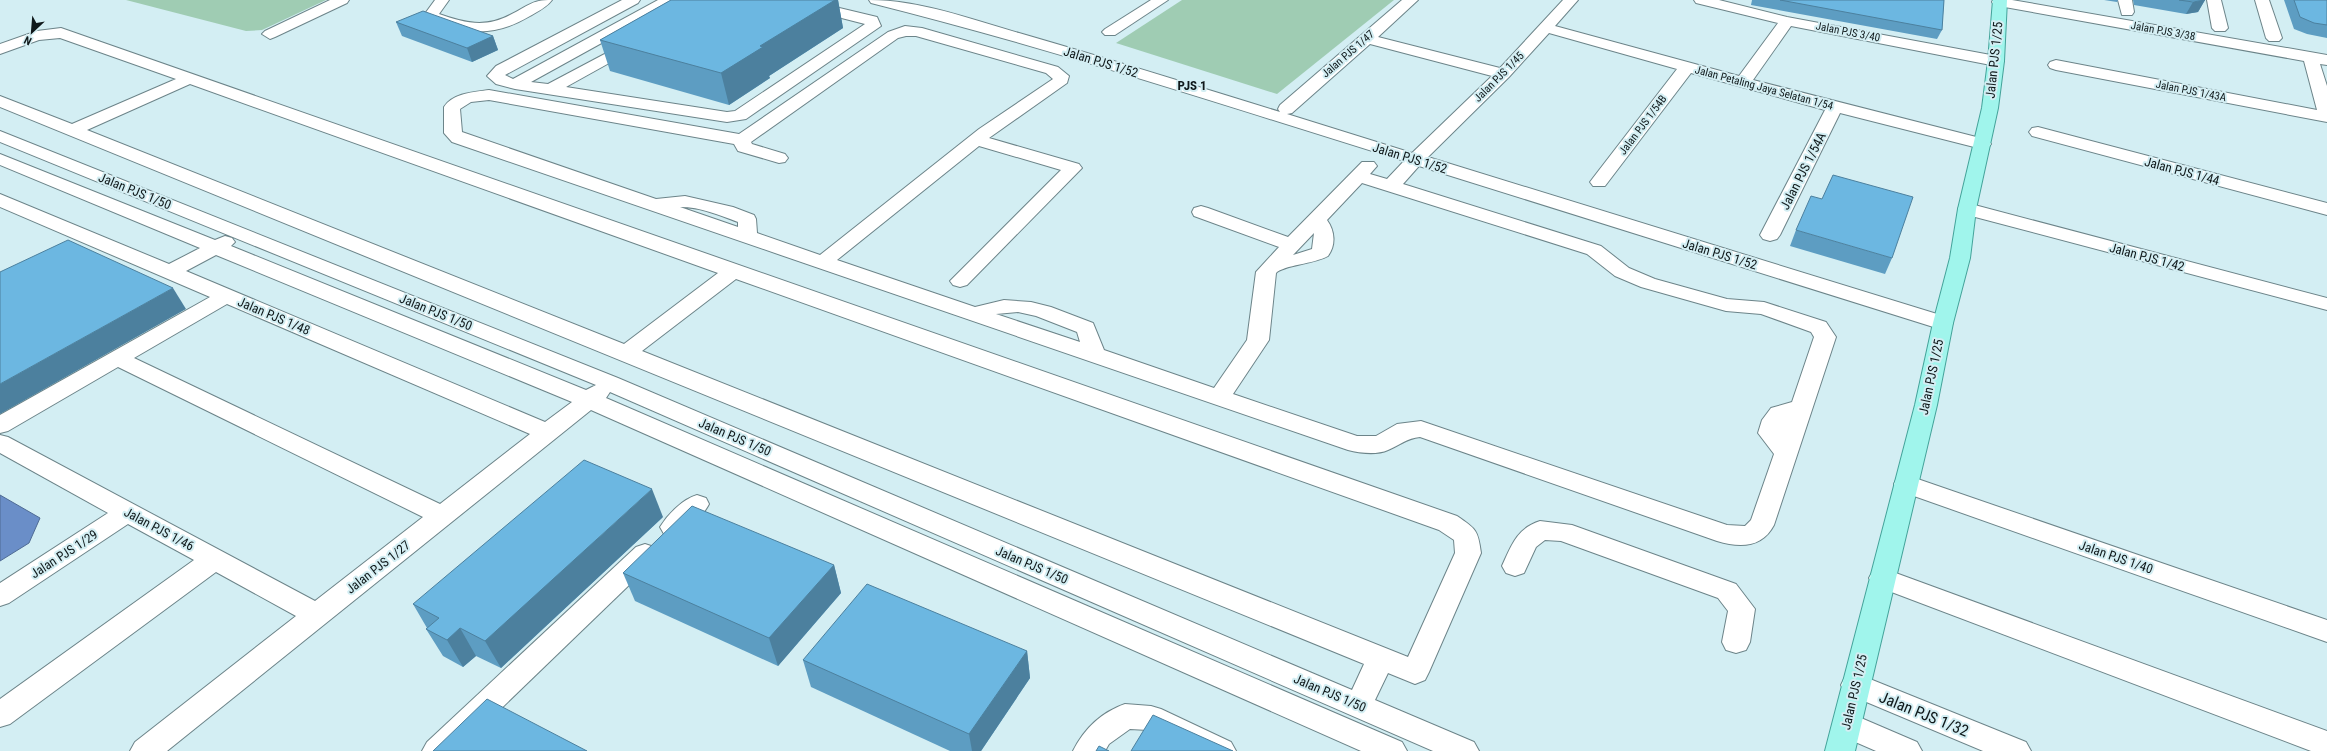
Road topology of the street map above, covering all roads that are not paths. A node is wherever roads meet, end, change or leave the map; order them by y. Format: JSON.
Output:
{"nodes":[{"id":1,"x":342,"y":0,"type":"edge"},
{"id":2,"x":442,"y":0,"type":"edge"},
{"id":3,"x":545,"y":0,"type":"edge"},
{"id":4,"x":633,"y":0,"type":"edge"},
{"id":5,"x":669,"y":0,"type":"edge"},
{"id":6,"x":788,"y":0,"type":"edge"},
{"id":7,"x":876,"y":0,"type":"edge"},
{"id":8,"x":916,"y":0,"type":"edge"},
{"id":9,"x":1161,"y":0,"type":"edge"},
{"id":10,"x":1411,"y":0,"type":"edge"},
{"id":11,"x":1569,"y":0,"type":"edge"},
{"id":12,"x":1703,"y":0,"type":"edge"},
{"id":13,"x":2060,"y":0,"type":"edge"},
{"id":14,"x":2214,"y":0,"type":"edge"},
{"id":15,"x":2262,"y":0,"type":"edge"},
{"id":16,"x":1999,"y":1,"type":"edge"},
{"id":17,"x":2126,"y":6,"type":"edge"},
{"id":18,"x":945,"y":12,"type":"junction"},
{"id":19,"x":1787,"y":21,"type":"junction"},
{"id":20,"x":1546,"y":28,"type":"junction"},
{"id":21,"x":2220,"y":28,"type":"junction"},
{"id":22,"x":917,"y":32,"type":"junction"},
{"id":23,"x":1110,"y":32,"type":"dead end"},
{"id":24,"x":270,"y":34,"type":"dead end"},
{"id":25,"x":648,"y":35,"type":"edge"},
{"id":26,"x":1366,"y":38,"type":"junction"},
{"id":27,"x":2274,"y":38,"type":"junction"},
{"id":28,"x":2327,"y":47,"type":"edge"},
{"id":29,"x":0,"y":49,"type":"edge"},
{"id":30,"x":2319,"y":59,"type":"edge"},
{"id":31,"x":1996,"y":61,"type":"junction"},
{"id":32,"x":2056,"y":65,"type":"dead end"},
{"id":33,"x":1687,"y":67,"type":"junction"},
{"id":34,"x":1503,"y":74,"type":"junction"},
{"id":35,"x":189,"y":78,"type":"junction"},
{"id":36,"x":1743,"y":82,"type":"junction"},
{"id":37,"x":515,"y":84,"type":"junction"},
{"id":38,"x":551,"y":89,"type":"junction"},
{"id":39,"x":0,"y":100,"type":"edge"},
{"id":40,"x":1835,"y":107,"type":"junction"},
{"id":41,"x":1286,"y":109,"type":"junction"},
{"id":42,"x":2327,"y":116,"type":"edge"},
{"id":43,"x":73,"y":130,"type":"junction"},
{"id":44,"x":2038,"y":132,"type":"dead end"},
{"id":45,"x":0,"y":136,"type":"edge"},
{"id":46,"x":980,"y":137,"type":"junction"},
{"id":47,"x":742,"y":140,"type":"junction"},
{"id":48,"x":1982,"y":144,"type":"junction"},
{"id":49,"x":1388,"y":146,"type":"junction"},
{"id":50,"x":1420,"y":155,"type":"junction"},
{"id":51,"x":779,"y":158,"type":"dead end"},
{"id":52,"x":0,"y":159,"type":"edge"},
{"id":53,"x":1358,"y":176,"type":"junction"},
{"id":54,"x":1598,"y":182,"type":"dead end"},
{"id":55,"x":1391,"y":186,"type":"junction"},
{"id":56,"x":0,"y":200,"type":"edge"},
{"id":57,"x":1967,"y":209,"type":"junction"},
{"id":58,"x":2327,"y":209,"type":"edge"},
{"id":59,"x":1201,"y":212,"type":"dead end"},
{"id":60,"x":1316,"y":219,"type":"junction"},
{"id":61,"x":240,"y":233,"type":"junction"},
{"id":62,"x":1770,"y":235,"type":"dead end"},
{"id":63,"x":98,"y":242,"type":"junction"},
{"id":64,"x":1291,"y":245,"type":"junction"},
{"id":65,"x":215,"y":247,"type":"junction"},
{"id":66,"x":77,"y":252,"type":"edge"},
{"id":67,"x":824,"y":262,"type":"junction"},
{"id":68,"x":1275,"y":262,"type":"junction"},
{"id":69,"x":733,"y":271,"type":"junction"},
{"id":70,"x":170,"y":272,"type":"junction"},
{"id":71,"x":960,"y":281,"type":"dead end"},
{"id":72,"x":226,"y":296,"type":"junction"},
{"id":73,"x":2327,"y":304,"type":"edge"},
{"id":74,"x":1945,"y":316,"type":"junction"},
{"id":75,"x":626,"y":353,"type":"junction"},
{"id":76,"x":117,"y":358,"type":"junction"},
{"id":77,"x":610,"y":383,"type":"junction"},
{"id":78,"x":1218,"y":397,"type":"junction"},
{"id":79,"x":589,"y":400,"type":"junction"},
{"id":80,"x":0,"y":425,"type":"edge"},
{"id":81,"x":549,"y":433,"type":"junction"},
{"id":82,"x":0,"y":443,"type":"edge"},
{"id":83,"x":1906,"y":484,"type":"junction"},
{"id":84,"x":697,"y":504,"type":"dead end"},
{"id":85,"x":128,"y":512,"type":"junction"},
{"id":86,"x":444,"y":516,"type":"junction"},
{"id":87,"x":215,"y":559,"type":"junction"},
{"id":88,"x":1515,"y":566,"type":"dead end"},
{"id":89,"x":1882,"y":578,"type":"junction"},
{"id":90,"x":0,"y":596,"type":"edge"},
{"id":91,"x":317,"y":615,"type":"junction"},
{"id":92,"x":2327,"y":631,"type":"edge"},
{"id":93,"x":1736,"y":642,"type":"dead end"},
{"id":94,"x":1381,"y":658,"type":"junction"},
{"id":95,"x":1855,"y":685,"type":"junction"},
{"id":96,"x":1358,"y":706,"type":"junction"},
{"id":97,"x":0,"y":715,"type":"edge"},
{"id":98,"x":1395,"y":721,"type":"junction"},
{"id":99,"x":1843,"y":738,"type":"edge"},
{"id":100,"x":2327,"y":744,"type":"edge"},
{"id":101,"x":1387,"y":750,"type":"edge"},
{"id":102,"x":145,"y":751,"type":"edge"},
{"id":103,"x":437,"y":751,"type":"edge"},
{"id":104,"x":1088,"y":751,"type":"edge"},
{"id":105,"x":1221,"y":751,"type":"edge"},
{"id":106,"x":1464,"y":751,"type":"edge"},
{"id":107,"x":1907,"y":751,"type":"edge"},
{"id":108,"x":2016,"y":751,"type":"edge"}],
"edges":[{"from":1,"to":24,"type":"street"},
{"from":2,"to":3,"type":"street"},
{"from":4,"to":37,"type":"street"},
{"from":5,"to":37,"type":"street"},
{"from":6,"to":38,"type":"street"},
{"from":7,"to":18,"type":"street","name":"Jalan PJS 1/52"},
{"from":8,"to":18,"type":"street","name":"Jalan PJS 1/52"},
{"from":9,"to":23,"type":"street"},
{"from":10,"to":26,"type":"street","name":"Jalan PJS 1/47"},
{"from":11,"to":20,"type":"street","name":"Jalan PJS 1/45"},
{"from":12,"to":19,"type":"street","name":"Jalan PJS 3/40"},
{"from":13,"to":17,"type":"street","name":"Jalan PJS 3/38"},
{"from":14,"to":21,"type":"street"},
{"from":15,"to":27,"type":"street"},
{"from":16,"to":30,"type":"street","name":"Jalan PJS 3/38"},
{"from":16,"to":31,"type":"main road","name":"Jalan PJS 1/25"},
{"from":17,"to":21,"type":"street","name":"Jalan PJS 3/38"},
{"from":18,"to":22,"type":"street"},
{"from":18,"to":41,"type":"street","name":"Jalan PJS 1/52"},
{"from":18,"to":49,"type":"street","name":"Jalan PJS 1/52"},
{"from":19,"to":31,"type":"street","name":"Jalan PJS 3/40"},
{"from":19,"to":36,"type":"street"},
{"from":20,"to":33,"type":"street","name":"Jalan Petaling Jaya Selatan 1/54"},
{"from":20,"to":34,"type":"street","name":"Jalan PJS 1/45"},
{"from":21,"to":27,"type":"street","name":"Jalan PJS 3/38"},
{"from":22,"to":46,"type":"street"},
{"from":22,"to":47,"type":"street"},
{"from":25,"to":38,"type":"street"},
{"from":26,"to":34,"type":"street"},
{"from":26,"to":41,"type":"street","name":"Jalan PJS 1/47"},
{"from":27,"to":28,"type":"street","name":"Jalan PJS 3/38"},
{"from":29,"to":35,"type":"street"},
{"from":30,"to":42,"type":"street"},
{"from":31,"to":48,"type":"main road","name":"Jalan PJS 1/25"},
{"from":32,"to":42,"type":"street","name":"Jalan PJS 1/43A"},
{"from":33,"to":36,"type":"street","name":"Jalan Petaling Jaya Selatan 1/54"},
{"from":33,"to":54,"type":"street","name":"Jalan PJS 1/54B"},
{"from":34,"to":50,"type":"street","name":"Jalan PJS 1/45"},
{"from":35,"to":43,"type":"street"},
{"from":35,"to":69,"type":"street"},
{"from":36,"to":40,"type":"street","name":"Jalan Petaling Jaya Selatan 1/54"},
{"from":37,"to":38,"type":"street"},
{"from":39,"to":43,"type":"street"},
{"from":40,"to":48,"type":"street","name":"Jalan Petaling Jaya Selatan 1/54"},
{"from":40,"to":62,"type":"street","name":"Jalan PJS 1/54A"},
{"from":41,"to":49,"type":"street","name":"Jalan PJS 1/52"},
{"from":43,"to":75,"type":"street"},
{"from":44,"to":58,"type":"street","name":"Jalan PJS 1/44"},
{"from":45,"to":61,"type":"street","name":"Jalan PJS 1/50"},
{"from":46,"to":67,"type":"street"},
{"from":46,"to":71,"type":"street"},
{"from":47,"to":51,"type":"street"},
{"from":47,"to":67,"type":"street"},
{"from":48,"to":57,"type":"main road","name":"Jalan PJS 1/25"},
{"from":49,"to":50,"type":"street","name":"Jalan PJS 1/52"},
{"from":49,"to":53,"type":"street"},
{"from":50,"to":55,"type":"street","name":"Jalan PJS 1/45"},
{"from":50,"to":74,"type":"street","name":"Jalan PJS 1/52"},
{"from":52,"to":65,"type":"street","name":"Jalan PJS 1/50"},
{"from":53,"to":55,"type":"street"},
{"from":53,"to":60,"type":"street"},
{"from":55,"to":78,"type":"street"},
{"from":56,"to":63,"type":"street","name":"Jalan PJS 1/48"},
{"from":57,"to":73,"type":"street","name":"Jalan PJS 1/42"},
{"from":57,"to":74,"type":"main road","name":"Jalan PJS 1/25"},
{"from":59,"to":64,"type":"street"},
{"from":60,"to":64,"type":"street"},
{"from":60,"to":68,"type":"street"},
{"from":61,"to":65,"type":"street"},
{"from":61,"to":77,"type":"street","name":"Jalan PJS 1/50"},
{"from":63,"to":66,"type":"street"},
{"from":63,"to":70,"type":"street","name":"Jalan PJS 1/48"},
{"from":64,"to":68,"type":"street"},
{"from":65,"to":70,"type":"street"},
{"from":65,"to":79,"type":"street","name":"Jalan PJS 1/50"},
{"from":67,"to":78,"type":"street"},
{"from":68,"to":78,"type":"street"},
{"from":69,"to":75,"type":"street"},
{"from":69,"to":94,"type":"street"},
{"from":70,"to":72,"type":"street","name":"Jalan PJS 1/48"},
{"from":72,"to":76,"type":"street"},
{"from":72,"to":81,"type":"street","name":"Jalan PJS 1/48"},
{"from":74,"to":83,"type":"main road","name":"Jalan PJS 1/25"},
{"from":75,"to":94,"type":"street"},
{"from":76,"to":80,"type":"street"},
{"from":76,"to":86,"type":"street"},
{"from":77,"to":79,"type":"street","name":"Jalan PJS 1/27"},
{"from":77,"to":96,"type":"street","name":"Jalan PJS 1/50"},
{"from":79,"to":81,"type":"street","name":"Jalan PJS 1/27"},
{"from":79,"to":101,"type":"street","name":"Jalan PJS 1/50"},
{"from":81,"to":86,"type":"street","name":"Jalan PJS 1/27"},
{"from":82,"to":85,"type":"street","name":"Jalan PJS 1/46"},
{"from":83,"to":89,"type":"main road","name":"Jalan PJS 1/25"},
{"from":83,"to":92,"type":"street","name":"Jalan PJS 1/40"},
{"from":84,"to":103,"type":"street"},
{"from":85,"to":87,"type":"street","name":"Jalan PJS 1/46"},
{"from":85,"to":90,"type":"street","name":"Jalan PJS 1/29"},
{"from":86,"to":91,"type":"street","name":"Jalan PJS 1/27"},
{"from":87,"to":91,"type":"street","name":"Jalan PJS 1/46"},
{"from":87,"to":97,"type":"street"},
{"from":88,"to":93,"type":"street"},
{"from":89,"to":95,"type":"main road","name":"Jalan PJS 1/25"},
{"from":89,"to":100,"type":"street"},
{"from":91,"to":102,"type":"street","name":"Jalan PJS 1/27"},
{"from":94,"to":96,"type":"street"},
{"from":95,"to":99,"type":"main road","name":"Jalan PJS 1/25"},
{"from":95,"to":108,"type":"street","name":"Jalan PJS 1/32"},
{"from":96,"to":98,"type":"street","name":"Jalan PJS 1/50"},
{"from":98,"to":101,"type":"street"},
{"from":98,"to":106,"type":"street","name":"Jalan PJS 1/50"},
{"from":99,"to":107,"type":"street"},
{"from":104,"to":105,"type":"street"}]}
